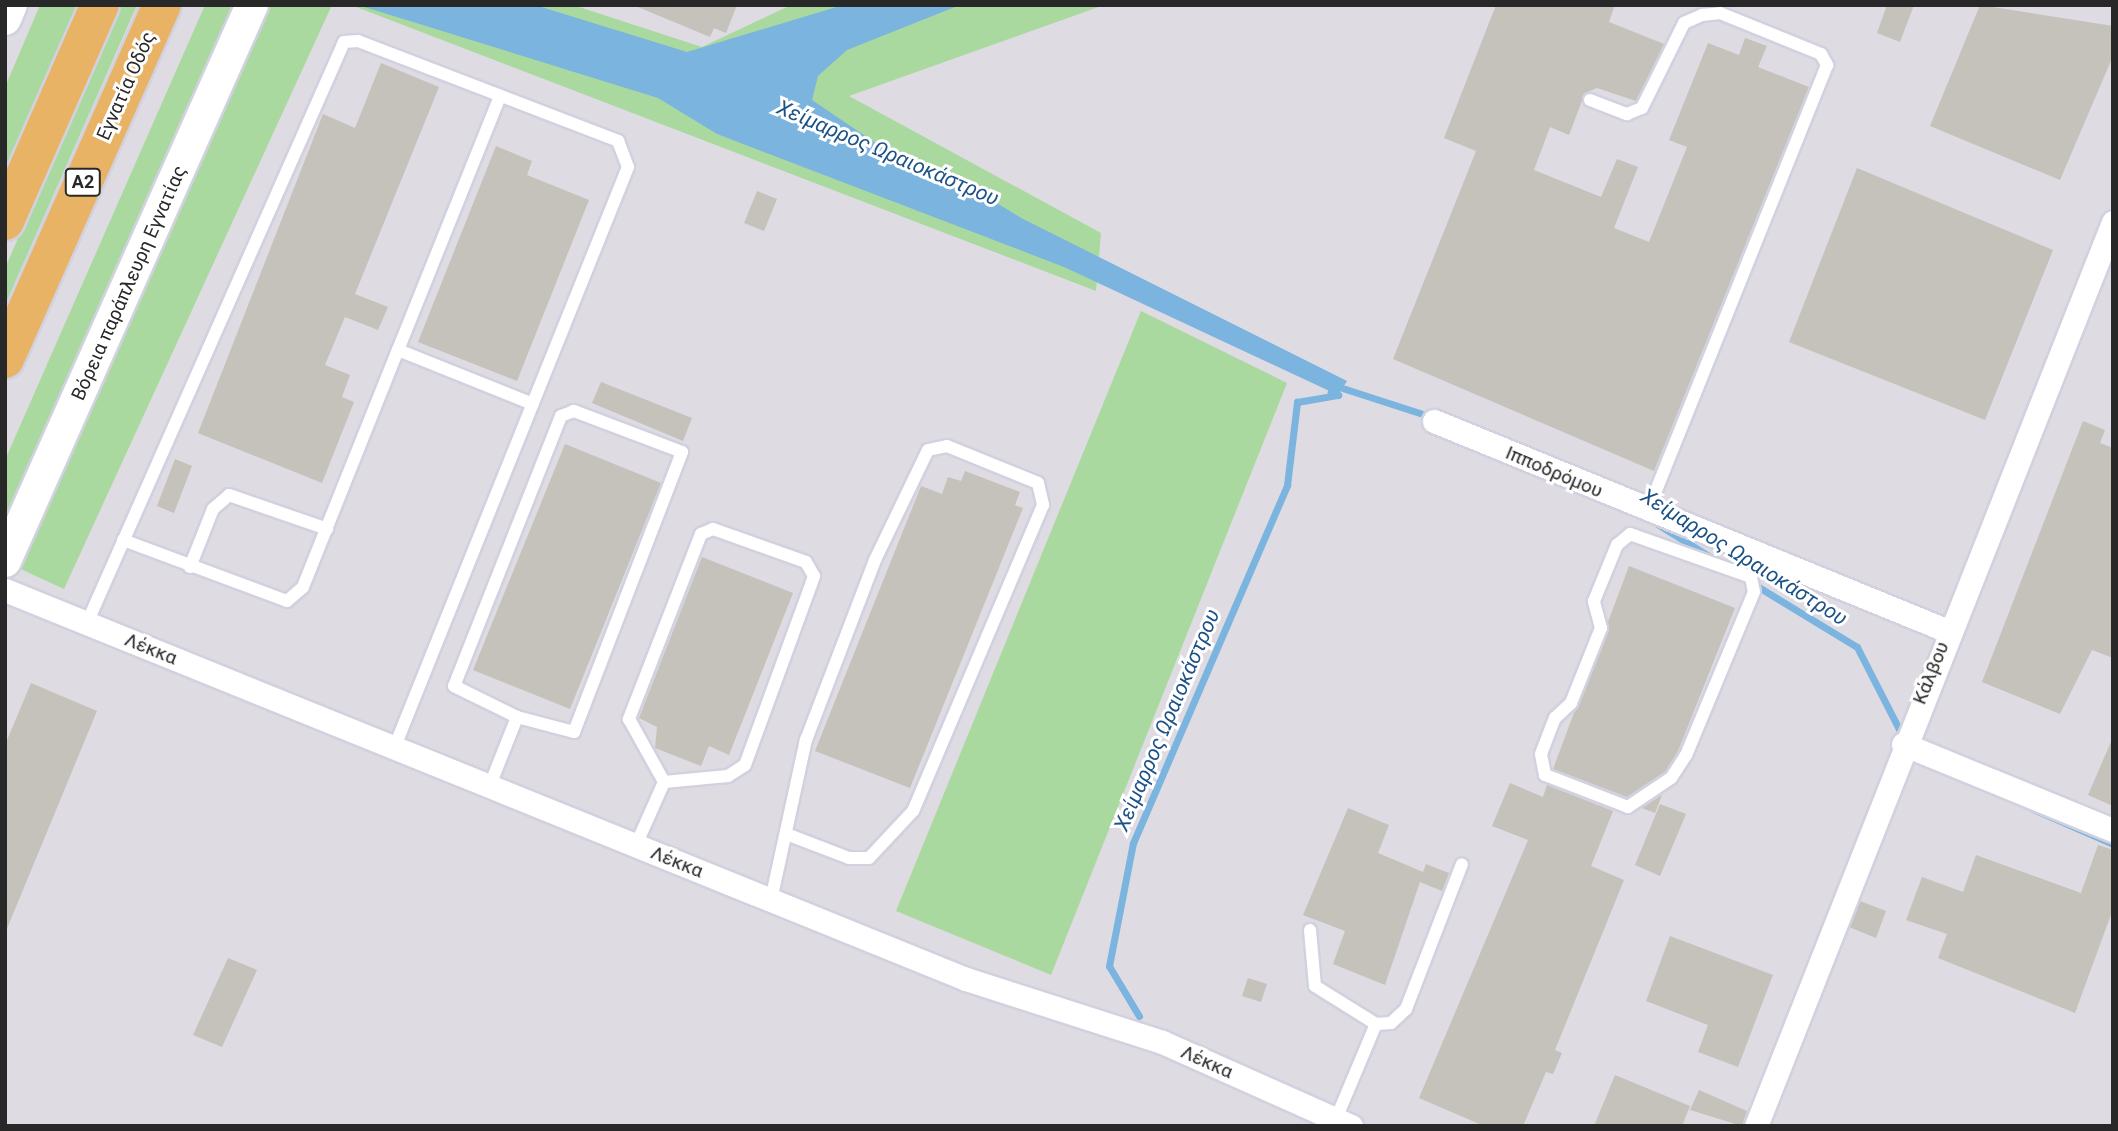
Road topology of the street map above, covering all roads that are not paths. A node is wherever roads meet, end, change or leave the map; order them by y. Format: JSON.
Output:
{"nodes":[{"id":1,"x":11,"y":5,"type":"edge"},
{"id":2,"x":100,"y":5,"type":"edge"},
{"id":3,"x":162,"y":5,"type":"edge"},
{"id":4,"x":252,"y":5,"type":"edge"},
{"id":5,"x":5,"y":19,"type":"edge"},
{"id":6,"x":500,"y":96,"type":"junction"},
{"id":7,"x":1590,"y":100,"type":"dead end"},
{"id":8,"x":5,"y":221,"type":"edge"},
{"id":9,"x":2110,"y":234,"type":"edge"},
{"id":10,"x":398,"y":350,"type":"junction"},
{"id":11,"x":5,"y":359,"type":"edge"},
{"id":12,"x":533,"y":404,"type":"junction"},
{"id":13,"x":1434,"y":421,"type":"dead end"},
{"id":14,"x":1648,"y":510,"type":"junction"},
{"id":15,"x":327,"y":529,"type":"junction"},
{"id":16,"x":123,"y":540,"type":"junction"},
{"id":17,"x":1760,"y":555,"type":"junction"},
{"id":18,"x":5,"y":561,"type":"edge"},
{"id":19,"x":190,"y":567,"type":"junction"},
{"id":20,"x":1751,"y":577,"type":"junction"},
{"id":21,"x":5,"y":590,"type":"edge"},
{"id":22,"x":87,"y":623,"type":"junction"},
{"id":23,"x":1948,"y":631,"type":"junction"},
{"id":24,"x":517,"y":717,"type":"junction"},
{"id":25,"x":1903,"y":744,"type":"junction"},
{"id":26,"x":395,"y":746,"type":"junction"},
{"id":27,"x":664,"y":782,"type":"junction"},
{"id":28,"x":490,"y":785,"type":"junction"},
{"id":29,"x":2113,"y":830,"type":"edge"},
{"id":30,"x":789,"y":835,"type":"junction"},
{"id":31,"x":636,"y":845,"type":"junction"},
{"id":32,"x":1462,"y":864,"type":"dead end"},
{"id":33,"x":771,"y":900,"type":"junction"},
{"id":34,"x":1310,"y":930,"type":"dead end"},
{"id":35,"x":1376,"y":1024,"type":"junction"},
{"id":36,"x":1343,"y":1123,"type":"edge"},
{"id":37,"x":1756,"y":1126,"type":"edge"}],
"edges":[{"from":1,"to":5,"type":"street"},
{"from":2,"to":8,"type":"highway"},
{"from":3,"to":11,"type":"highway","name":"Εγνατία Οδός","number":"Α2"},
{"from":4,"to":18,"type":"street","name":"Βόρεια παράπλευρη Εγνατίας"},
{"from":6,"to":10,"type":"lane"},
{"from":6,"to":12,"type":"lane"},
{"from":6,"to":16,"type":"lane"},
{"from":7,"to":14,"type":"lane"},
{"from":9,"to":23,"type":"street","name":"Κάλβου"},
{"from":10,"to":12,"type":"lane"},
{"from":10,"to":15,"type":"lane"},
{"from":12,"to":26,"type":"lane"},
{"from":13,"to":14,"type":"street","name":"Ιπποδρόμου"},
{"from":14,"to":17,"type":"street","name":"Ιπποδρόμου"},
{"from":15,"to":19,"type":"lane"},
{"from":15,"to":19,"type":"lane"},
{"from":16,"to":19,"type":"lane"},
{"from":16,"to":22,"type":"lane"},
{"from":17,"to":20,"type":"lane"},
{"from":17,"to":23,"type":"street","name":"Ιπποδρόμου"},
{"from":20,"to":20,"type":"lane"},
{"from":21,"to":22,"type":"street","name":"Λέκκα"},
{"from":22,"to":26,"type":"street","name":"Λέκκα"},
{"from":23,"to":25,"type":"street","name":"Κάλβου"},
{"from":24,"to":24,"type":"lane"},
{"from":24,"to":28,"type":"lane"},
{"from":25,"to":29,"type":"street"},
{"from":25,"to":37,"type":"street","name":"Κάλβου"},
{"from":26,"to":28,"type":"street","name":"Λέκκα"},
{"from":27,"to":27,"type":"lane"},
{"from":27,"to":31,"type":"lane"},
{"from":28,"to":31,"type":"street","name":"Λέκκα"},
{"from":30,"to":30,"type":"lane"},
{"from":30,"to":33,"type":"lane"},
{"from":31,"to":33,"type":"street","name":"Λέκκα"},
{"from":32,"to":35,"type":"lane"},
{"from":33,"to":36,"type":"street","name":"Λέκκα"},
{"from":34,"to":35,"type":"lane"},
{"from":35,"to":36,"type":"lane"}]}
